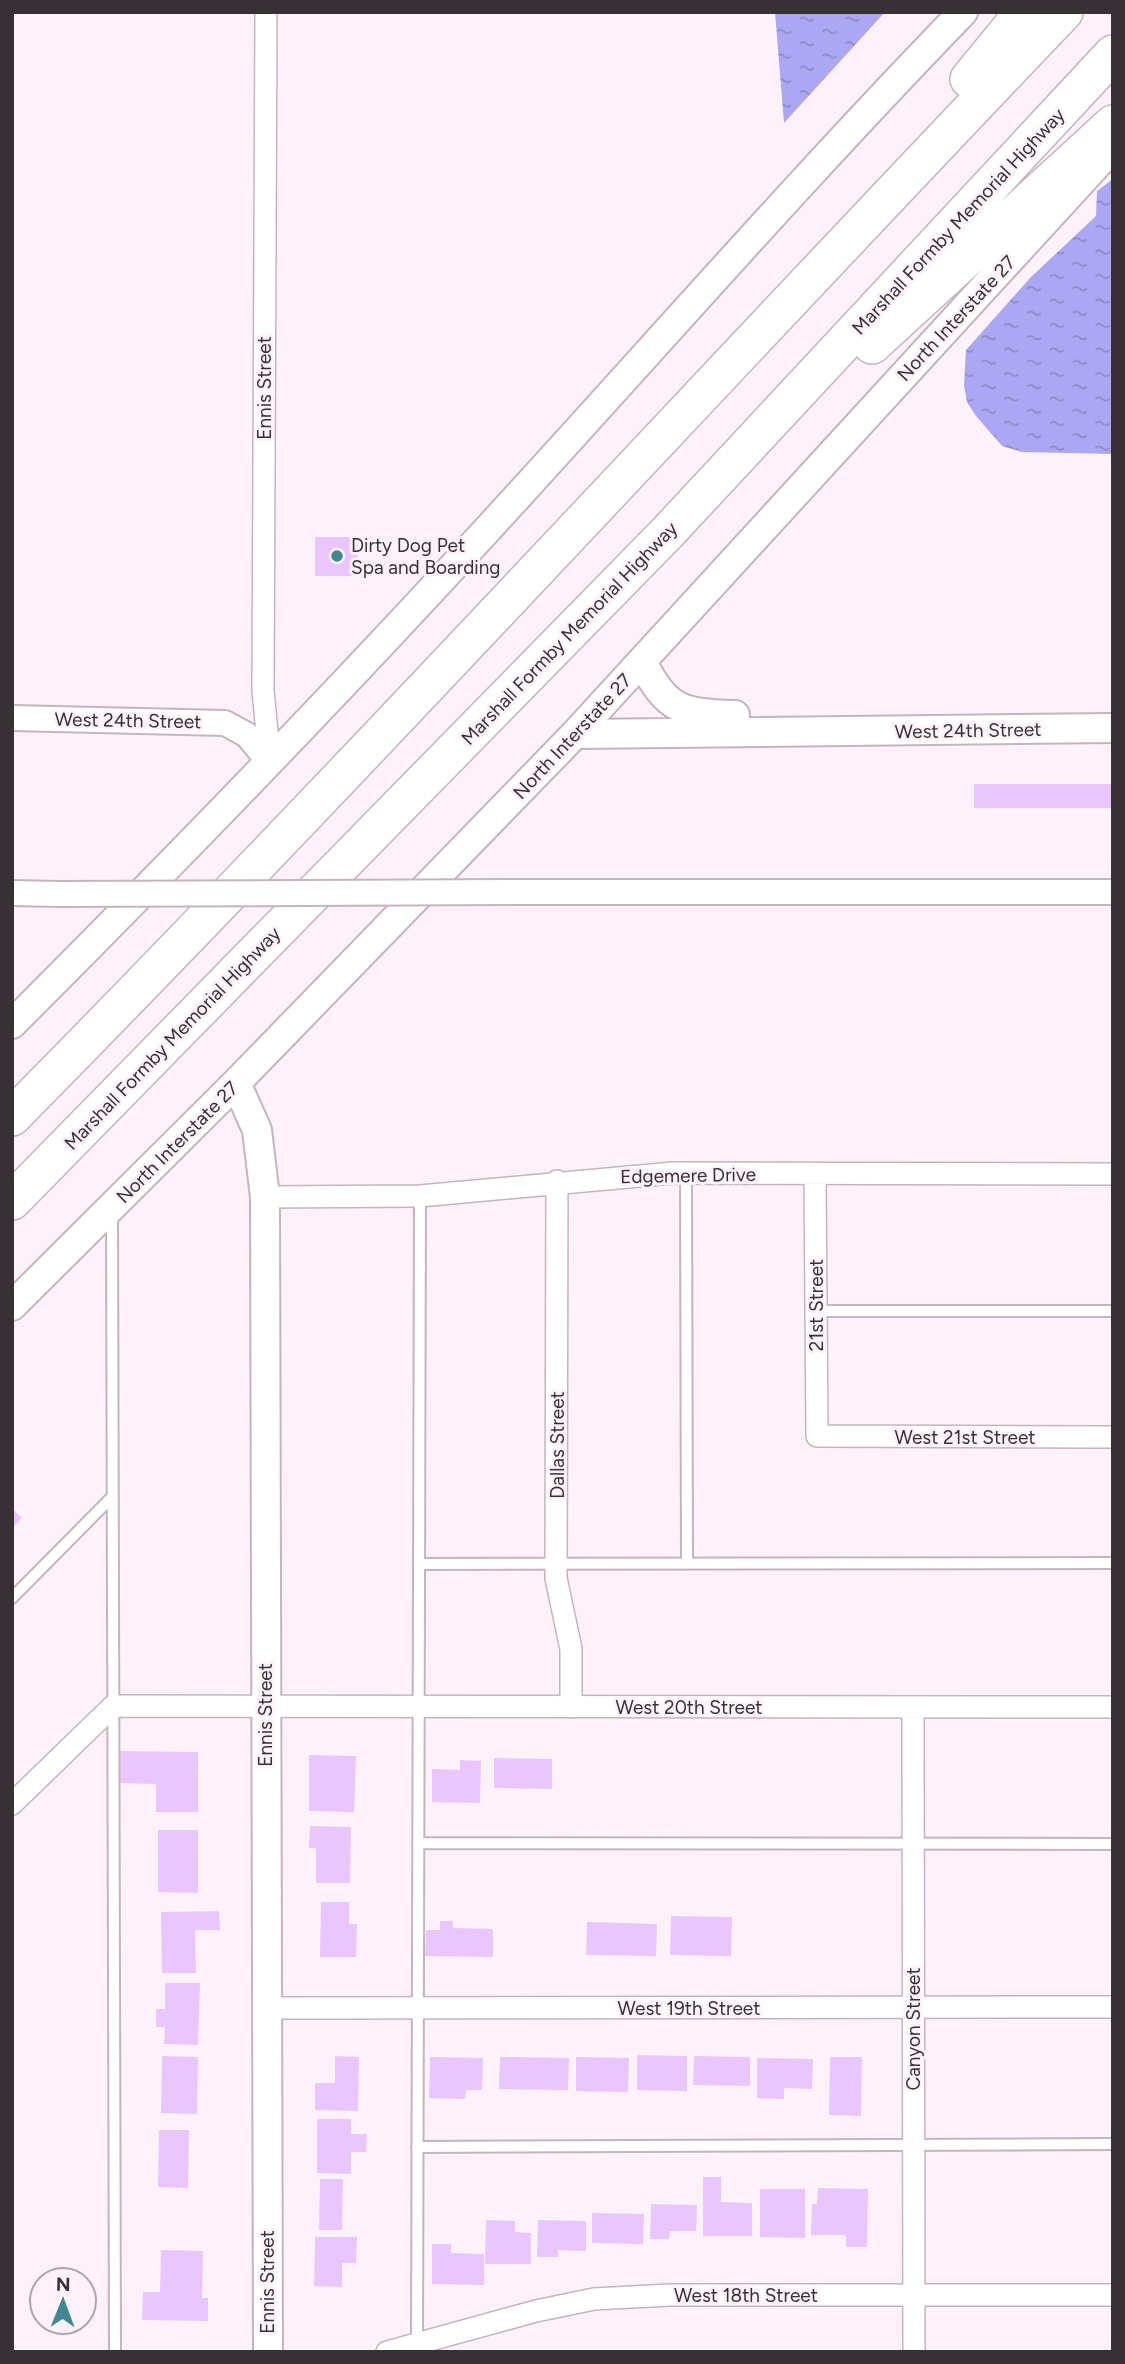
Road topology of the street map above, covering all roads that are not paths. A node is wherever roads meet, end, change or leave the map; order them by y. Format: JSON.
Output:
{"nodes":[{"id":1,"x":266,"y":12,"type":"edge"},
{"id":2,"x":963,"y":12,"type":"edge"},
{"id":3,"x":1024,"y":12,"type":"edge"},
{"id":4,"x":1064,"y":12,"type":"edge"},
{"id":5,"x":1113,"y":54,"type":"edge"},
{"id":6,"x":1113,"y":124,"type":"edge"},
{"id":7,"x":1113,"y":147,"type":"edge"},
{"id":8,"x":787,"y":301,"type":"junction"},
{"id":9,"x":667,"y":533,"type":"junction"},
{"id":10,"x":642,"y":662,"type":"junction"},
{"id":11,"x":12,"y":718,"type":"edge"},
{"id":12,"x":1113,"y":728,"type":"edge"},
{"id":13,"x":824,"y":732,"type":"junction"},
{"id":14,"x":575,"y":734,"type":"junction"},
{"id":15,"x":270,"y":763,"type":"junction"},
{"id":16,"x":1113,"y":892,"type":"edge"},
{"id":17,"x":12,"y":893,"type":"edge"},
{"id":18,"x":12,"y":1024,"type":"edge"},
{"id":19,"x":236,"y":1083,"type":"junction"},
{"id":20,"x":12,"y":1117,"type":"edge"},
{"id":21,"x":686,"y":1173,"type":"junction"},
{"id":22,"x":815,"y":1174,"type":"junction"},
{"id":23,"x":1113,"y":1174,"type":"edge"},
{"id":24,"x":557,"y":1181,"type":"junction"},
{"id":25,"x":421,"y":1196,"type":"junction"},
{"id":26,"x":265,"y":1198,"type":"junction"},
{"id":27,"x":12,"y":1200,"type":"edge"},
{"id":28,"x":112,"y":1207,"type":"junction"},
{"id":29,"x":12,"y":1306,"type":"edge"},
{"id":30,"x":816,"y":1311,"type":"junction"},
{"id":31,"x":1113,"y":1311,"type":"edge"},
{"id":32,"x":817,"y":1436,"type":"joint"},
{"id":33,"x":1113,"y":1437,"type":"edge"},
{"id":34,"x":113,"y":1496,"type":"junction"},
{"id":35,"x":556,"y":1563,"type":"junction"},
{"id":36,"x":1113,"y":1563,"type":"edge"},
{"id":37,"x":419,"y":1564,"type":"junction"},
{"id":38,"x":687,"y":1564,"type":"junction"},
{"id":39,"x":12,"y":1598,"type":"edge"},
{"id":40,"x":113,"y":1706,"type":"junction"},
{"id":41,"x":265,"y":1706,"type":"junction"},
{"id":42,"x":418,"y":1706,"type":"junction"},
{"id":43,"x":571,"y":1707,"type":"junction"},
{"id":44,"x":913,"y":1707,"type":"junction"},
{"id":45,"x":1113,"y":1707,"type":"edge"},
{"id":46,"x":12,"y":1804,"type":"edge"},
{"id":47,"x":418,"y":1843,"type":"junction"},
{"id":48,"x":913,"y":1844,"type":"junction"},
{"id":49,"x":1113,"y":1844,"type":"edge"},
{"id":50,"x":1113,"y":2007,"type":"edge"},
{"id":51,"x":266,"y":2008,"type":"junction"},
{"id":52,"x":418,"y":2008,"type":"junction"},
{"id":53,"x":913,"y":2008,"type":"junction"},
{"id":54,"x":913,"y":2144,"type":"junction"},
{"id":55,"x":1113,"y":2144,"type":"edge"},
{"id":56,"x":417,"y":2147,"type":"junction"},
{"id":57,"x":913,"y":2294,"type":"junction"},
{"id":58,"x":1113,"y":2295,"type":"edge"},
{"id":59,"x":417,"y":2348,"type":"edge"},
{"id":60,"x":115,"y":2352,"type":"edge"},
{"id":61,"x":268,"y":2352,"type":"edge"},
{"id":62,"x":387,"y":2352,"type":"edge"},
{"id":63,"x":914,"y":2352,"type":"edge"}],
"edges":[{"from":1,"to":15,"type":"street","name":"Ennis Street"},
{"from":2,"to":15,"type":"main road"},
{"from":3,"to":8,"type":"highway"},
{"from":4,"to":8,"type":"highway"},
{"from":5,"to":9,"type":"highway","name":"Marshall Formby Memorial Highway"},
{"from":6,"to":9,"type":"highway"},
{"from":7,"to":10,"type":"main road","name":"North Interstate 27"},
{"from":8,"to":20,"type":"highway"},
{"from":9,"to":27,"type":"highway","name":"Marshall Formby Memorial Highway"},
{"from":10,"to":13,"type":"main road","name":"West 24th Street"},
{"from":10,"to":14,"type":"main road","name":"North Interstate 27"},
{"from":11,"to":15,"type":"street","name":"West 24th Street"},
{"from":12,"to":13,"type":"main road","name":"West 24th Street"},
{"from":13,"to":14,"type":"main road","name":"West 24th Street"},
{"from":14,"to":19,"type":"main road","name":"North Interstate 27"},
{"from":15,"to":18,"type":"main road"},
{"from":16,"to":17,"type":"street","bridge":true},
{"from":19,"to":26,"type":"main road","name":"Ennis Street"},
{"from":19,"to":28,"type":"main road","name":"North Interstate 27"},
{"from":21,"to":22,"type":"street","name":"Edgemere Drive"},
{"from":21,"to":24,"type":"street","name":"Edgemere Drive"},
{"from":21,"to":38,"type":"lane"},
{"from":22,"to":23,"type":"street","name":"Edgemere Drive"},
{"from":22,"to":30,"type":"street","name":"21st Street"},
{"from":24,"to":25,"type":"street","name":"Edgemere Drive"},
{"from":24,"to":35,"type":"street","name":"Dallas Street"},
{"from":25,"to":26,"type":"street","name":"Edgemere Drive"},
{"from":25,"to":37,"type":"lane"},
{"from":26,"to":41,"type":"main road","name":"Ennis Street"},
{"from":28,"to":29,"type":"main road","name":"North Interstate 27"},
{"from":28,"to":34,"type":"lane"},
{"from":30,"to":31,"type":"lane"},
{"from":30,"to":32,"type":"street","name":"21st Street"},
{"from":32,"to":33,"type":"street","name":"West 21st Street"},
{"from":34,"to":39,"type":"lane"},
{"from":34,"to":40,"type":"lane"},
{"from":35,"to":37,"type":"lane"},
{"from":35,"to":38,"type":"lane"},
{"from":35,"to":43,"type":"street","name":"Dallas Street"},
{"from":36,"to":38,"type":"lane"},
{"from":37,"to":42,"type":"lane"},
{"from":40,"to":41,"type":"street","name":"West 20th Street"},
{"from":40,"to":46,"type":"street"},
{"from":40,"to":60,"type":"lane"},
{"from":41,"to":42,"type":"street","name":"West 20th Street"},
{"from":41,"to":51,"type":"main road","name":"Ennis Street"},
{"from":42,"to":43,"type":"street","name":"West 20th Street"},
{"from":42,"to":47,"type":"lane"},
{"from":43,"to":44,"type":"street","name":"West 20th Street"},
{"from":44,"to":45,"type":"street","name":"West 20th Street"},
{"from":44,"to":48,"type":"street","name":"Canyon Street"},
{"from":47,"to":48,"type":"lane"},
{"from":47,"to":52,"type":"lane"},
{"from":48,"to":49,"type":"lane"},
{"from":48,"to":53,"type":"street","name":"Canyon Street"},
{"from":50,"to":53,"type":"street","name":"West 19th Street"},
{"from":51,"to":52,"type":"street","name":"West 19th Street"},
{"from":51,"to":61,"type":"main road","name":"Ennis Street"},
{"from":52,"to":53,"type":"street","name":"West 19th Street"},
{"from":52,"to":56,"type":"lane"},
{"from":53,"to":54,"type":"street","name":"Canyon Street"},
{"from":54,"to":55,"type":"lane"},
{"from":54,"to":56,"type":"lane"},
{"from":54,"to":57,"type":"street","name":"Canyon Street"},
{"from":56,"to":59,"type":"lane"},
{"from":57,"to":58,"type":"street","name":"West 18th Street"},
{"from":57,"to":59,"type":"street","name":"West 18th Street"},
{"from":57,"to":63,"type":"street","name":"Canyon Street"},
{"from":59,"to":62,"type":"street","name":"West 18th Street"}]}
